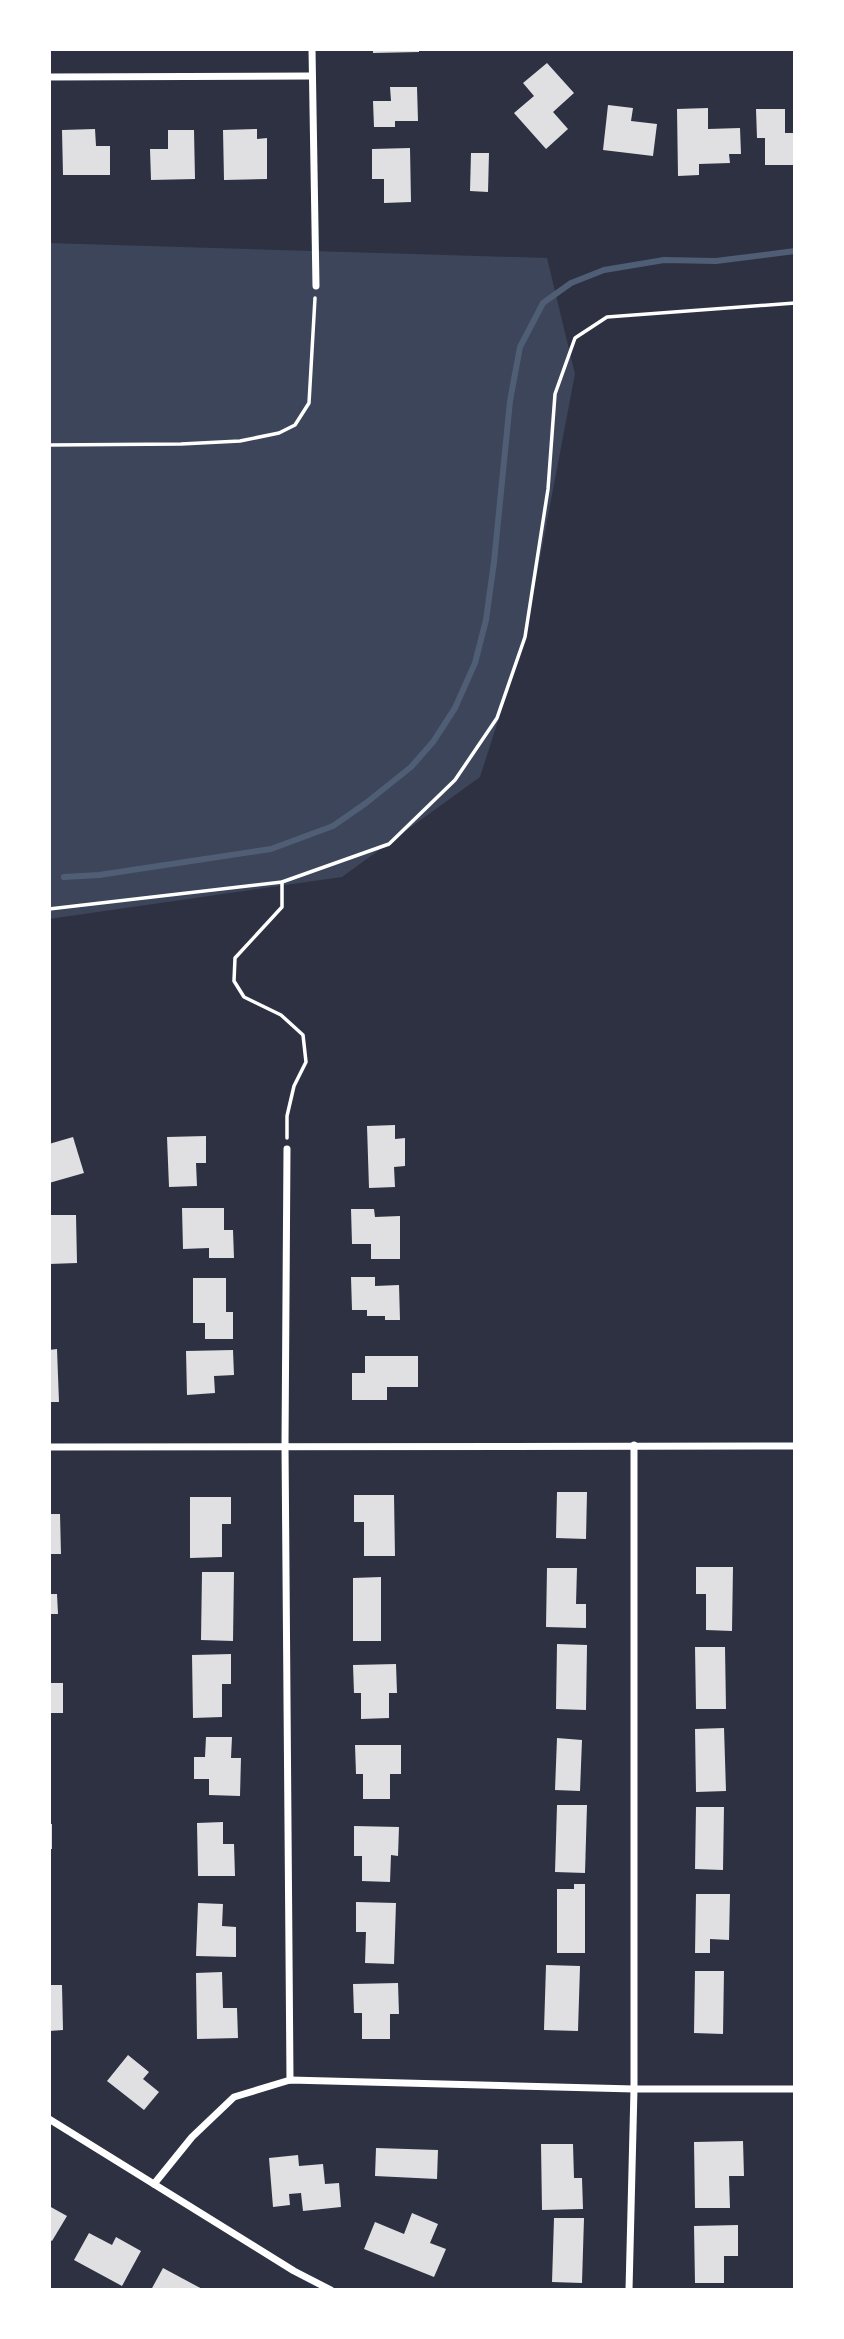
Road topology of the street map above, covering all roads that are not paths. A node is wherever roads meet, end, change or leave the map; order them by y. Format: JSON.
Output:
{"nodes":[{"id":1,"x":312,"y":49,"type":"edge"},
{"id":2,"x":312,"y":76,"type":"junction"},
{"id":3,"x":49,"y":77,"type":"edge"},
{"id":4,"x":316,"y":286,"type":"road end"},
{"id":5,"x":288,"y":1149,"type":"road end"},
{"id":6,"x":285,"y":1445,"type":"junction"},
{"id":7,"x":634,"y":1445,"type":"junction"},
{"id":8,"x":795,"y":1446,"type":"edge"},
{"id":9,"x":49,"y":1447,"type":"edge"},
{"id":10,"x":290,"y":2080,"type":"junction"},
{"id":11,"x":634,"y":2089,"type":"junction"},
{"id":12,"x":795,"y":2089,"type":"edge"},
{"id":13,"x":49,"y":2119,"type":"edge"},
{"id":14,"x":154,"y":2184,"type":"junction"},
{"id":15,"x":331,"y":2290,"type":"edge"},
{"id":16,"x":629,"y":2290,"type":"edge"}],
"edges":[{"from":1,"to":2,"type":"street"},
{"from":2,"to":3,"type":"street"},
{"from":2,"to":4,"type":"street"},
{"from":5,"to":6,"type":"street"},
{"from":6,"to":7,"type":"street"},
{"from":6,"to":9,"type":"street"},
{"from":6,"to":10,"type":"street"},
{"from":7,"to":8,"type":"street"},
{"from":7,"to":11,"type":"street"},
{"from":10,"to":11,"type":"street"},
{"from":10,"to":14,"type":"street"},
{"from":11,"to":12,"type":"street"},
{"from":11,"to":16,"type":"street"},
{"from":13,"to":14,"type":"street"},
{"from":14,"to":15,"type":"street"}]}
